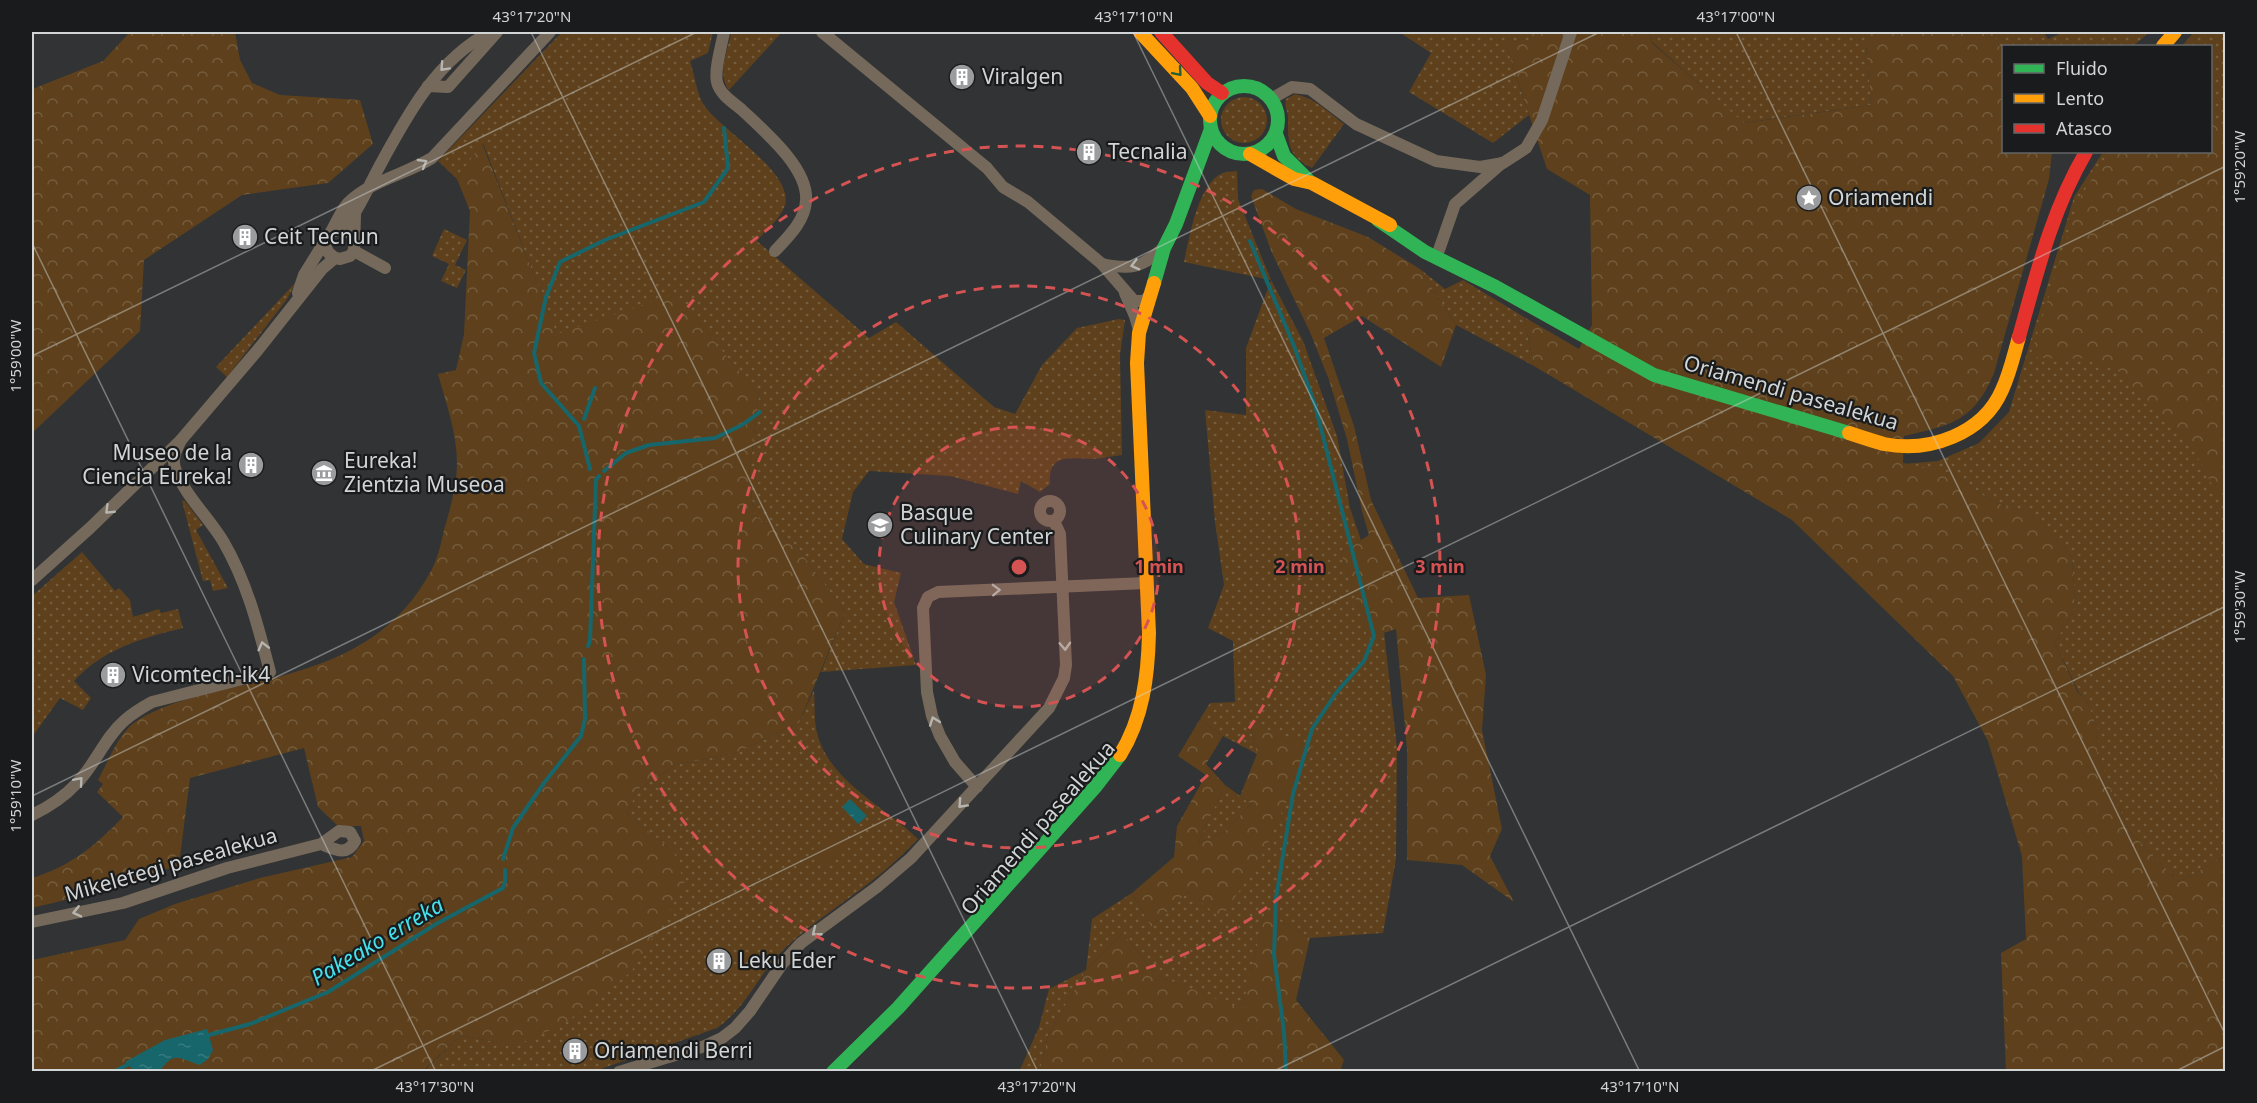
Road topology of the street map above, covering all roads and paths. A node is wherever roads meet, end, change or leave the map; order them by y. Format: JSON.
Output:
{"nodes":[{"id":1,"x":490,"y":32,"type":"edge"},
{"id":2,"x":497,"y":32,"type":"edge"},
{"id":3,"x":550,"y":32,"type":"edge"},
{"id":4,"x":724,"y":32,"type":"edge"},
{"id":5,"x":822,"y":32,"type":"edge"},
{"id":6,"x":1140,"y":32,"type":"edge"},
{"id":7,"x":1161,"y":32,"type":"edge"},
{"id":8,"x":1571,"y":32,"type":"edge"},
{"id":9,"x":2175,"y":32,"type":"edge"},
{"id":10,"x":2164,"y":45,"type":"edge"},
{"id":11,"x":428,"y":86,"type":"junction"},
{"id":12,"x":1222,"y":93,"type":"junction"},
{"id":13,"x":1271,"y":99,"type":"junction"},
{"id":14,"x":1210,"y":123,"type":"junction"},
{"id":15,"x":1276,"y":134,"type":"junction"},
{"id":16,"x":2085,"y":153,"type":"edge"},
{"id":17,"x":1243,"y":154,"type":"junction"},
{"id":18,"x":1503,"y":162,"type":"junction"},
{"id":19,"x":1197,"y":172,"type":"junction"},
{"id":20,"x":1312,"y":183,"type":"junction"},
{"id":21,"x":370,"y":186,"type":"junction"},
{"id":22,"x":1378,"y":220,"type":"junction"},
{"id":23,"x":1176,"y":224,"type":"junction"},
{"id":24,"x":349,"y":233,"type":"junction"},
{"id":25,"x":328,"y":236,"type":"junction"},
{"id":26,"x":1164,"y":248,"type":"junction"},
{"id":27,"x":1439,"y":250,"type":"junction"},
{"id":28,"x":354,"y":251,"type":"junction"},
{"id":29,"x":775,"y":251,"type":"dead end"},
{"id":30,"x":335,"y":258,"type":"junction"},
{"id":31,"x":1102,"y":264,"type":"junction"},
{"id":32,"x":385,"y":268,"type":"dead end"},
{"id":33,"x":1165,"y":275,"type":"junction"},
{"id":34,"x":1496,"y":287,"type":"junction"},
{"id":35,"x":1123,"y":290,"type":"junction"},
{"id":36,"x":1149,"y":296,"type":"junction"},
{"id":37,"x":294,"y":303,"type":"junction"},
{"id":38,"x":1139,"y":333,"type":"junction"},
{"id":39,"x":181,"y":440,"type":"junction"},
{"id":40,"x":1054,"y":521,"type":"dead end"},
{"id":41,"x":1154,"y":554,"type":"junction"},
{"id":42,"x":32,"y":580,"type":"edge"},
{"id":43,"x":1146,"y":583,"type":"junction"},
{"id":44,"x":1062,"y":588,"type":"junction"},
{"id":45,"x":1158,"y":638,"type":"junction"},
{"id":46,"x":977,"y":787,"type":"junction"},
{"id":47,"x":32,"y":815,"type":"edge"},
{"id":48,"x":321,"y":844,"type":"dead end"},
{"id":49,"x":32,"y":922,"type":"edge"},
{"id":50,"x":850,"y":1056,"type":"junction"},
{"id":51,"x":619,"y":1071,"type":"edge"},
{"id":52,"x":832,"y":1071,"type":"edge"}],
"edges":[{"from":1,"to":11,"type":"street","one_way":true},
{"from":2,"to":11,"type":"street"},
{"from":21,"to":3,"type":"street","one_way":true},
{"from":4,"to":29,"type":"street"},
{"from":5,"to":31,"type":"street"},
{"from":6,"to":14,"type":"street","one_way":true},
{"from":7,"to":12,"type":"street"},
{"from":8,"to":18,"type":"street"},
{"from":9,"to":10,"type":"street"},
{"from":11,"to":21,"type":"street"},
{"from":12,"to":13,"type":"street"},
{"from":12,"to":14,"type":"street"},
{"from":13,"to":15,"type":"street"},
{"from":13,"to":18,"type":"street"},
{"from":14,"to":17,"type":"street"},
{"from":14,"to":19,"type":"street","name":"Oriamendi pasealekua"},
{"from":15,"to":17,"type":"street"},
{"from":15,"to":20,"type":"street"},
{"from":16,"to":34,"type":"street","name":"Oriamendi pasealekua"},
{"from":17,"to":19,"type":"street"},
{"from":17,"to":20,"type":"street","name":"Oriamendi pasealekua"},
{"from":18,"to":27,"type":"street"},
{"from":19,"to":23,"type":"street","name":"Oriamendi pasealekua"},
{"from":20,"to":22,"type":"street","name":"Oriamendi pasealekua"},
{"from":21,"to":24,"type":"street"},
{"from":21,"to":25,"type":"street"},
{"from":22,"to":27,"type":"street","name":"Oriamendi pasealekua"},
{"from":22,"to":34,"type":"street","name":"Oriamendi pasealekua"},
{"from":23,"to":26,"type":"street","name":"Oriamendi pasealekua"},
{"from":23,"to":33,"type":"street","name":"Oriamendi pasealekua"},
{"from":24,"to":25,"type":"street"},
{"from":24,"to":28,"type":"street"},
{"from":25,"to":30,"type":"street"},
{"from":25,"to":37,"type":"street"},
{"from":26,"to":31,"type":"street","one_way":true},
{"from":26,"to":36,"type":"street","name":"Oriamendi pasealekua"},
{"from":27,"to":34,"type":"street","name":"Oriamendi pasealekua"},
{"from":28,"to":30,"type":"street"},
{"from":28,"to":32,"type":"street"},
{"from":30,"to":37,"type":"street"},
{"from":31,"to":35,"type":"street"},
{"from":33,"to":36,"type":"street"},
{"from":33,"to":41,"type":"street","name":"Oriamendi pasealekua"},
{"from":35,"to":36,"type":"street"},
{"from":35,"to":38,"type":"street"},
{"from":36,"to":38,"type":"street","name":"Oriamendi pasealekua"},
{"from":37,"to":39,"type":"street"},
{"from":38,"to":43,"type":"street","name":"Oriamendi pasealekua"},
{"from":39,"to":42,"type":"street","one_way":true},
{"from":47,"to":39,"type":"street","one_way":true},
{"from":40,"to":44,"type":"street"},
{"from":41,"to":43,"type":"street"},
{"from":41,"to":45,"type":"street","name":"Oriamendi pasealekua"},
{"from":43,"to":44,"type":"street"},
{"from":43,"to":45,"type":"street"},
{"from":43,"to":50,"type":"street","name":"Oriamendi pasealekua"},
{"from":44,"to":46,"type":"street","one_way":true},
{"from":46,"to":44,"type":"street","one_way":true},
{"from":45,"to":50,"type":"street","name":"Oriamendi pasealekua"},
{"from":46,"to":51,"type":"street","one_way":true},
{"from":48,"to":49,"type":"street","name":"Mikeletegi pasealekua","one_way":true},
{"from":50,"to":52,"type":"street","name":"Oriamendi pasealekua"}]}
